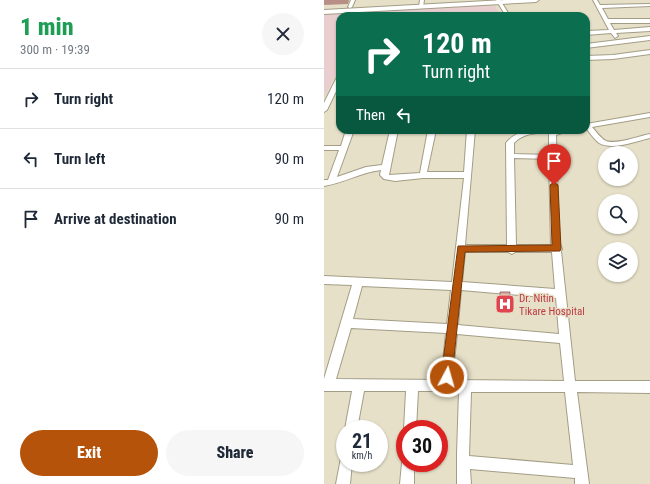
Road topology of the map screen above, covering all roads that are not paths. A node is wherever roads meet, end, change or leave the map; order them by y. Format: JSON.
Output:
{"nodes":[{"id":1,"x":353,"y":0,"type":"edge"},
{"id":2,"x":478,"y":0,"type":"edge"},
{"id":3,"x":536,"y":0,"type":"edge"},
{"id":4,"x":595,"y":0,"type":"edge"},
{"id":5,"x":498,"y":1,"type":"edge"},
{"id":6,"x":421,"y":3,"type":"edge"},
{"id":7,"x":650,"y":5,"type":"edge"},
{"id":8,"x":350,"y":7,"type":"junction"},
{"id":9,"x":599,"y":7,"type":"junction"},
{"id":10,"x":324,"y":9,"type":"edge"},
{"id":11,"x":324,"y":12,"type":"edge"},
{"id":12,"x":505,"y":12,"type":"edge"},
{"id":13,"x":625,"y":14,"type":"junction"},
{"id":14,"x":650,"y":21,"type":"edge"},
{"id":15,"x":607,"y":22,"type":"junction"},
{"id":16,"x":650,"y":29,"type":"edge"},
{"id":17,"x":613,"y":31,"type":"junction"},
{"id":18,"x":590,"y":33,"type":"edge"},
{"id":19,"x":650,"y":38,"type":"edge"},
{"id":20,"x":619,"y":42,"type":"junction"},
{"id":21,"x":590,"y":46,"type":"edge"},
{"id":22,"x":650,"y":52,"type":"edge"},
{"id":23,"x":590,"y":57,"type":"edge"},
{"id":24,"x":336,"y":85,"type":"edge"},
{"id":25,"x":324,"y":110,"type":"edge"},
{"id":26,"x":650,"y":114,"type":"edge"},
{"id":27,"x":590,"y":125,"type":"edge"},
{"id":28,"x":590,"y":129,"type":"edge"},
{"id":29,"x":349,"y":134,"type":"edge"},
{"id":30,"x":393,"y":134,"type":"edge"},
{"id":31,"x":431,"y":134,"type":"edge"},
{"id":32,"x":471,"y":134,"type":"edge"},
{"id":33,"x":523,"y":134,"type":"edge"},
{"id":34,"x":552,"y":134,"type":"edge"},
{"id":35,"x":650,"y":136,"type":"edge"},
{"id":36,"x":324,"y":148,"type":"edge"},
{"id":37,"x":344,"y":148,"type":"junction"},
{"id":38,"x":510,"y":156,"type":"junction"},
{"id":39,"x":553,"y":157,"type":"junction"},
{"id":40,"x":386,"y":167,"type":"junction"},
{"id":41,"x":468,"y":175,"type":"junction"},
{"id":42,"x":423,"y":176,"type":"junction"},
{"id":43,"x":328,"y":182,"type":"edge"},
{"id":44,"x":461,"y":248,"type":"junction"},
{"id":45,"x":557,"y":249,"type":"junction"},
{"id":46,"x":512,"y":250,"type":"junction"},
{"id":47,"x":324,"y":280,"type":"edge"},
{"id":48,"x":358,"y":281,"type":"junction"},
{"id":49,"x":457,"y":286,"type":"junction"},
{"id":50,"x":561,"y":294,"type":"junction"},
{"id":51,"x":347,"y":323,"type":"junction"},
{"id":52,"x":452,"y":329,"type":"junction"},
{"id":53,"x":565,"y":339,"type":"junction"},
{"id":54,"x":326,"y":385,"type":"edge"},
{"id":55,"x":358,"y":385,"type":"junction"},
{"id":56,"x":412,"y":385,"type":"junction"},
{"id":57,"x":446,"y":386,"type":"junction"},
{"id":58,"x":466,"y":386,"type":"junction"},
{"id":59,"x":570,"y":386,"type":"junction"},
{"id":60,"x":650,"y":388,"type":"edge"},
{"id":61,"x":352,"y":420,"type":"edge"},
{"id":62,"x":410,"y":420,"type":"edge"},
{"id":63,"x":463,"y":462,"type":"junction"},
{"id":64,"x":344,"y":472,"type":"edge"},
{"id":65,"x":408,"y":472,"type":"edge"},
{"id":66,"x":582,"y":478,"type":"edge"},
{"id":67,"x":342,"y":484,"type":"edge"},
{"id":68,"x":407,"y":484,"type":"edge"},
{"id":69,"x":464,"y":484,"type":"edge"}],
"edges":[{"from":1,"to":8,"type":"street"},
{"from":2,"to":6,"type":"main road"},
{"from":3,"to":5,"type":"main road"},
{"from":4,"to":9,"type":"street"},
{"from":5,"to":6,"type":"main road"},
{"from":5,"to":12,"type":"street"},
{"from":6,"to":8,"type":"main road"},
{"from":6,"to":11,"type":"main road"},
{"from":7,"to":13,"type":"street"},
{"from":8,"to":10,"type":"main road"},
{"from":9,"to":13,"type":"street"},
{"from":9,"to":15,"type":"street"},
{"from":13,"to":14,"type":"street"},
{"from":13,"to":15,"type":"street"},
{"from":15,"to":17,"type":"street"},
{"from":16,"to":17,"type":"street"},
{"from":17,"to":18,"type":"street"},
{"from":17,"to":20,"type":"street"},
{"from":19,"to":20,"type":"street"},
{"from":20,"to":21,"type":"street"},
{"from":22,"to":23,"type":"street"},
{"from":24,"to":25,"type":"street"},
{"from":26,"to":27,"type":"street"},
{"from":28,"to":35,"type":"street"},
{"from":29,"to":37,"type":"street"},
{"from":30,"to":40,"type":"street"},
{"from":31,"to":42,"type":"street"},
{"from":32,"to":41,"type":"street"},
{"from":33,"to":38,"type":"street"},
{"from":34,"to":39,"type":"street"},
{"from":36,"to":37,"type":"street"},
{"from":37,"to":43,"type":"street"},
{"from":38,"to":39,"type":"street"},
{"from":38,"to":46,"type":"street"},
{"from":39,"to":45,"type":"street"},
{"from":40,"to":42,"type":"street"},
{"from":40,"to":43,"type":"street"},
{"from":41,"to":42,"type":"street"},
{"from":41,"to":44,"type":"street"},
{"from":44,"to":46,"type":"street"},
{"from":44,"to":49,"type":"street"},
{"from":45,"to":46,"type":"street"},
{"from":45,"to":50,"type":"street"},
{"from":47,"to":48,"type":"street"},
{"from":48,"to":49,"type":"street"},
{"from":48,"to":51,"type":"street"},
{"from":49,"to":50,"type":"street"},
{"from":49,"to":52,"type":"street"},
{"from":50,"to":53,"type":"street"},
{"from":51,"to":52,"type":"street"},
{"from":51,"to":54,"type":"street"},
{"from":52,"to":53,"type":"street"},
{"from":52,"to":57,"type":"street"},
{"from":53,"to":59,"type":"street"},
{"from":54,"to":55,"type":"street"},
{"from":55,"to":56,"type":"street"},
{"from":55,"to":61,"type":"street"},
{"from":56,"to":57,"type":"street"},
{"from":56,"to":62,"type":"street"},
{"from":57,"to":58,"type":"street"},
{"from":58,"to":59,"type":"street"},
{"from":58,"to":63,"type":"street"},
{"from":59,"to":60,"type":"street"},
{"from":59,"to":66,"type":"street"},
{"from":63,"to":66,"type":"street"},
{"from":63,"to":69,"type":"street"},
{"from":64,"to":67,"type":"street"},
{"from":65,"to":68,"type":"street"}]}
